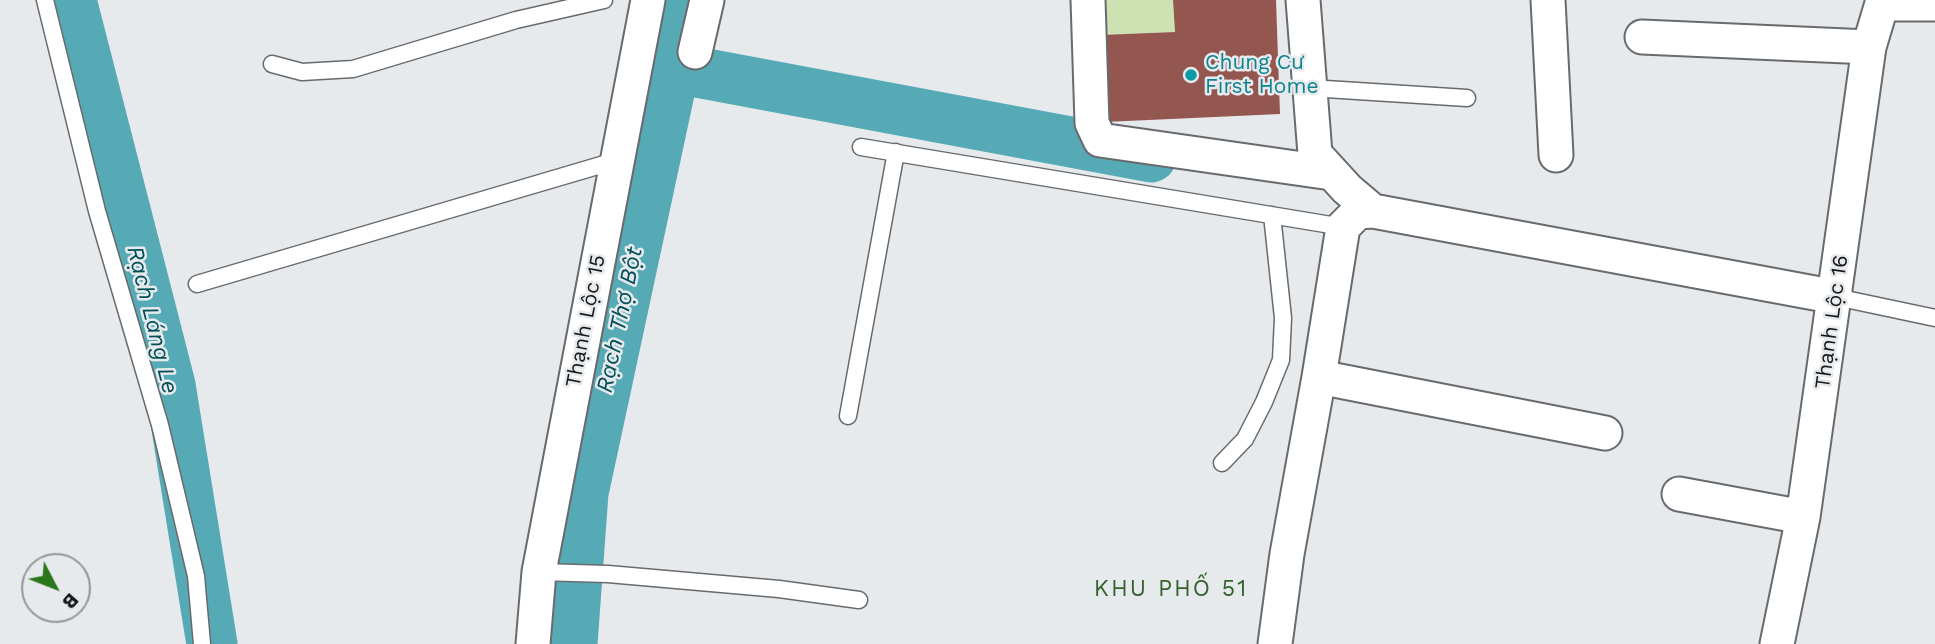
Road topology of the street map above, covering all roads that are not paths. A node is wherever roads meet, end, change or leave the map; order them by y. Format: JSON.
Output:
{"nodes":[{"id":1,"x":45,"y":0,"type":"edge"},
{"id":2,"x":604,"y":0,"type":"edge"},
{"id":3,"x":648,"y":0,"type":"edge"},
{"id":4,"x":706,"y":0,"type":"edge"},
{"id":5,"x":1088,"y":0,"type":"edge"},
{"id":6,"x":1303,"y":0,"type":"edge"},
{"id":7,"x":1548,"y":0,"type":"edge"},
{"id":8,"x":1883,"y":2,"type":"edge"},
{"id":9,"x":1935,"y":4,"type":"edge"},
{"id":10,"x":1642,"y":37,"type":"dead end"},
{"id":11,"x":1869,"y":47,"type":"junction"},
{"id":12,"x":695,"y":52,"type":"dead end"},
{"id":13,"x":272,"y":64,"type":"dead end"},
{"id":14,"x":1310,"y":88,"type":"junction"},
{"id":15,"x":1467,"y":98,"type":"dead end"},
{"id":16,"x":861,"y":147,"type":"dead end"},
{"id":17,"x":896,"y":152,"type":"junction"},
{"id":18,"x":1556,"y":155,"type":"dead end"},
{"id":19,"x":618,"y":160,"type":"junction"},
{"id":20,"x":1331,"y":173,"type":"junction"},
{"id":21,"x":1373,"y":211,"type":"junction"},
{"id":22,"x":1272,"y":215,"type":"junction"},
{"id":23,"x":1343,"y":227,"type":"junction"},
{"id":24,"x":197,"y":284,"type":"dead end"},
{"id":25,"x":1836,"y":297,"type":"junction"},
{"id":26,"x":1935,"y":317,"type":"edge"},
{"id":27,"x":1320,"y":377,"type":"junction"},
{"id":28,"x":848,"y":415,"type":"dead end"},
{"id":29,"x":1605,"y":433,"type":"dead end"},
{"id":30,"x":1222,"y":463,"type":"dead end"},
{"id":31,"x":1679,"y":494,"type":"dead end"},
{"id":32,"x":1803,"y":517,"type":"junction"},
{"id":33,"x":549,"y":572,"type":"junction"},
{"id":34,"x":859,"y":600,"type":"dead end"},
{"id":35,"x":202,"y":644,"type":"edge"},
{"id":36,"x":533,"y":644,"type":"edge"},
{"id":37,"x":1275,"y":644,"type":"edge"},
{"id":38,"x":1777,"y":644,"type":"edge"}],
"edges":[{"from":1,"to":35,"type":"lane"},
{"from":2,"to":13,"type":"lane"},
{"from":3,"to":19,"type":"street","name":"Thạnh Lộc 15"},
{"from":4,"to":12,"type":"street"},
{"from":5,"to":20,"type":"street"},
{"from":6,"to":14,"type":"street"},
{"from":7,"to":18,"type":"street"},
{"from":8,"to":9,"type":"street"},
{"from":8,"to":11,"type":"street","name":"Thạnh Lộc 16"},
{"from":10,"to":11,"type":"street"},
{"from":11,"to":25,"type":"street","name":"Thạnh Lộc 16"},
{"from":14,"to":15,"type":"lane"},
{"from":14,"to":20,"type":"street"},
{"from":16,"to":17,"type":"lane"},
{"from":17,"to":22,"type":"lane"},
{"from":17,"to":28,"type":"lane"},
{"from":19,"to":24,"type":"lane"},
{"from":19,"to":33,"type":"street","name":"Thạnh Lộc 15"},
{"from":20,"to":21,"type":"street"},
{"from":21,"to":23,"type":"street"},
{"from":21,"to":25,"type":"street"},
{"from":22,"to":23,"type":"lane"},
{"from":22,"to":30,"type":"lane"},
{"from":23,"to":27,"type":"street"},
{"from":25,"to":26,"type":"lane"},
{"from":25,"to":32,"type":"street","name":"Thạnh Lộc 16"},
{"from":27,"to":29,"type":"street"},
{"from":27,"to":37,"type":"street"},
{"from":31,"to":32,"type":"street"},
{"from":32,"to":38,"type":"street","name":"Thạnh Lộc 16"},
{"from":33,"to":34,"type":"lane"},
{"from":33,"to":36,"type":"street","name":"Thạnh Lộc 15"}]}
